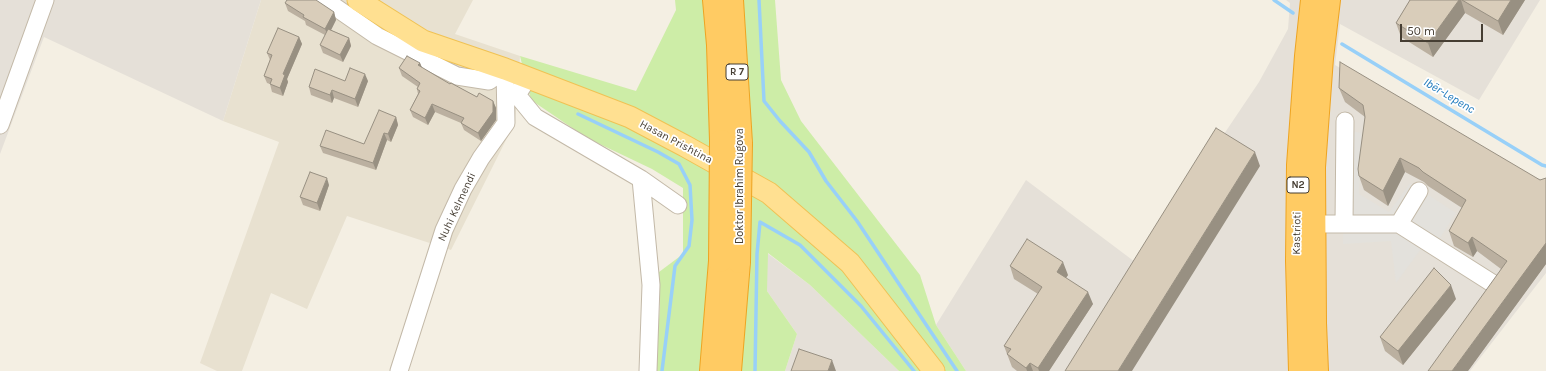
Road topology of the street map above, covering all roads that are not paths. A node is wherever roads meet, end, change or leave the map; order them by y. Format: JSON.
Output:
{"nodes":[{"id":1,"x":45,"y":0,"type":"edge"},
{"id":2,"x":325,"y":0,"type":"edge"},
{"id":3,"x":358,"y":0,"type":"edge"},
{"id":4,"x":714,"y":0,"type":"edge"},
{"id":5,"x":732,"y":0,"type":"edge"},
{"id":6,"x":1312,"y":0,"type":"edge"},
{"id":7,"x":1329,"y":0,"type":"edge"},
{"id":8,"x":505,"y":69,"type":"junction"},
{"id":9,"x":528,"y":78,"type":"junction"},
{"id":10,"x":1345,"y":121,"type":"dead end"},
{"id":11,"x":0,"y":125,"type":"edge"},
{"id":12,"x":731,"y":142,"type":"junction"},
{"id":13,"x":641,"y":179,"type":"junction"},
{"id":14,"x":1419,"y":191,"type":"dead end"},
{"id":15,"x":678,"y":205,"type":"dead end"},
{"id":16,"x":1314,"y":224,"type":"junction"},
{"id":17,"x":1344,"y":224,"type":"junction"},
{"id":18,"x":1398,"y":224,"type":"junction"},
{"id":19,"x":730,"y":261,"type":"junction"},
{"id":20,"x":1492,"y":283,"type":"edge"},
{"id":21,"x":399,"y":371,"type":"edge"},
{"id":22,"x":648,"y":371,"type":"edge"},
{"id":23,"x":711,"y":371,"type":"edge"},
{"id":24,"x":730,"y":371,"type":"edge"},
{"id":25,"x":934,"y":371,"type":"edge"},
{"id":26,"x":1300,"y":371,"type":"edge"},
{"id":27,"x":1317,"y":371,"type":"edge"}],
"edges":[{"from":1,"to":11,"type":"street"},
{"from":2,"to":8,"type":"street"},
{"from":3,"to":8,"type":"main road","name":"Hasan Prishtina"},
{"from":4,"to":12,"type":"highway","name":"Doktor Ibrahim Rugova","number":"R 7"},
{"from":5,"to":12,"type":"highway","name":"Doktor Ibrahim Rugova","number":"R 7"},
{"from":6,"to":26,"type":"highway","name":"Kastrioti","number":"N2"},
{"from":7,"to":16,"type":"highway","name":"Kastrioti","number":"N2"},
{"from":8,"to":9,"type":"main road","name":"Hasan Prishtina"},
{"from":8,"to":21,"type":"street","name":"Nuhi Kelmendi"},
{"from":9,"to":13,"type":"street"},
{"from":9,"to":25,"type":"main road","name":"Hasan Prishtina"},
{"from":10,"to":17,"type":"street"},
{"from":12,"to":19,"type":"highway","name":"Doktor Ibrahim Rugova","number":"R 7","bridge":true},
{"from":13,"to":15,"type":"street"},
{"from":13,"to":22,"type":"street"},
{"from":14,"to":18,"type":"street"},
{"from":16,"to":17,"type":"street"},
{"from":16,"to":27,"type":"highway","name":"Kastrioti","number":"N2"},
{"from":17,"to":18,"type":"street"},
{"from":18,"to":20,"type":"street"},
{"from":19,"to":23,"type":"highway","name":"Doktor Ibrahim Rugova","number":"R 7"},
{"from":19,"to":24,"type":"highway","name":"Doktor Ibrahim Rugova","number":"R 7"}]}
